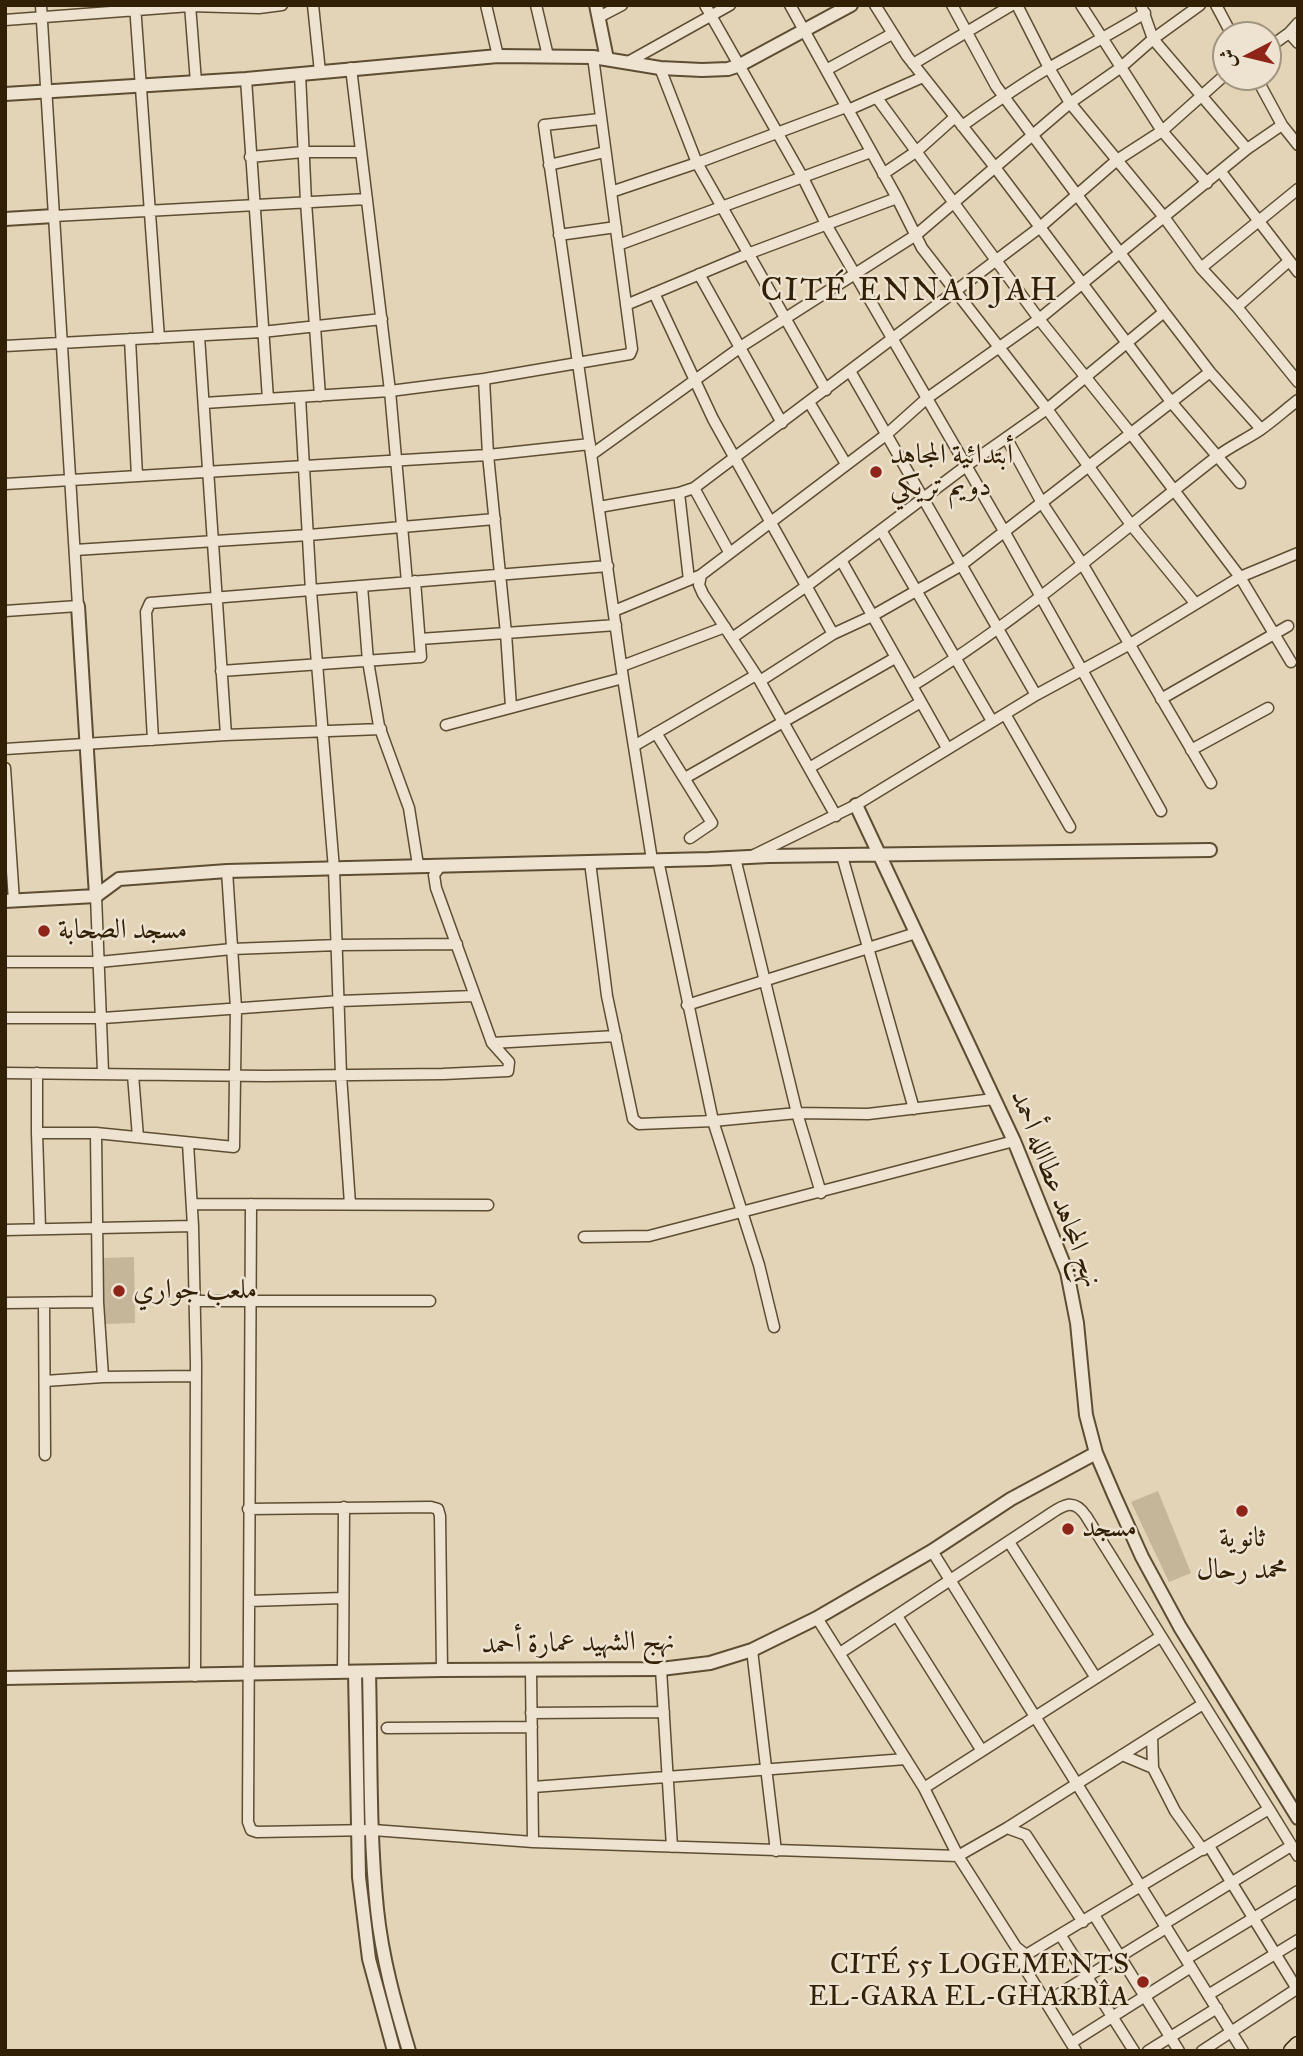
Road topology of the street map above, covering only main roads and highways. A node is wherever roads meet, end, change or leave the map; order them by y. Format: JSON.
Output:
{"nodes":[{"id":1,"x":1298,"y":2045,"type":"edge"},
{"id":2,"x":1292,"y":2051,"type":"edge"}],
"edges":[{"from":1,"to":2,"type":"main road"}]}
